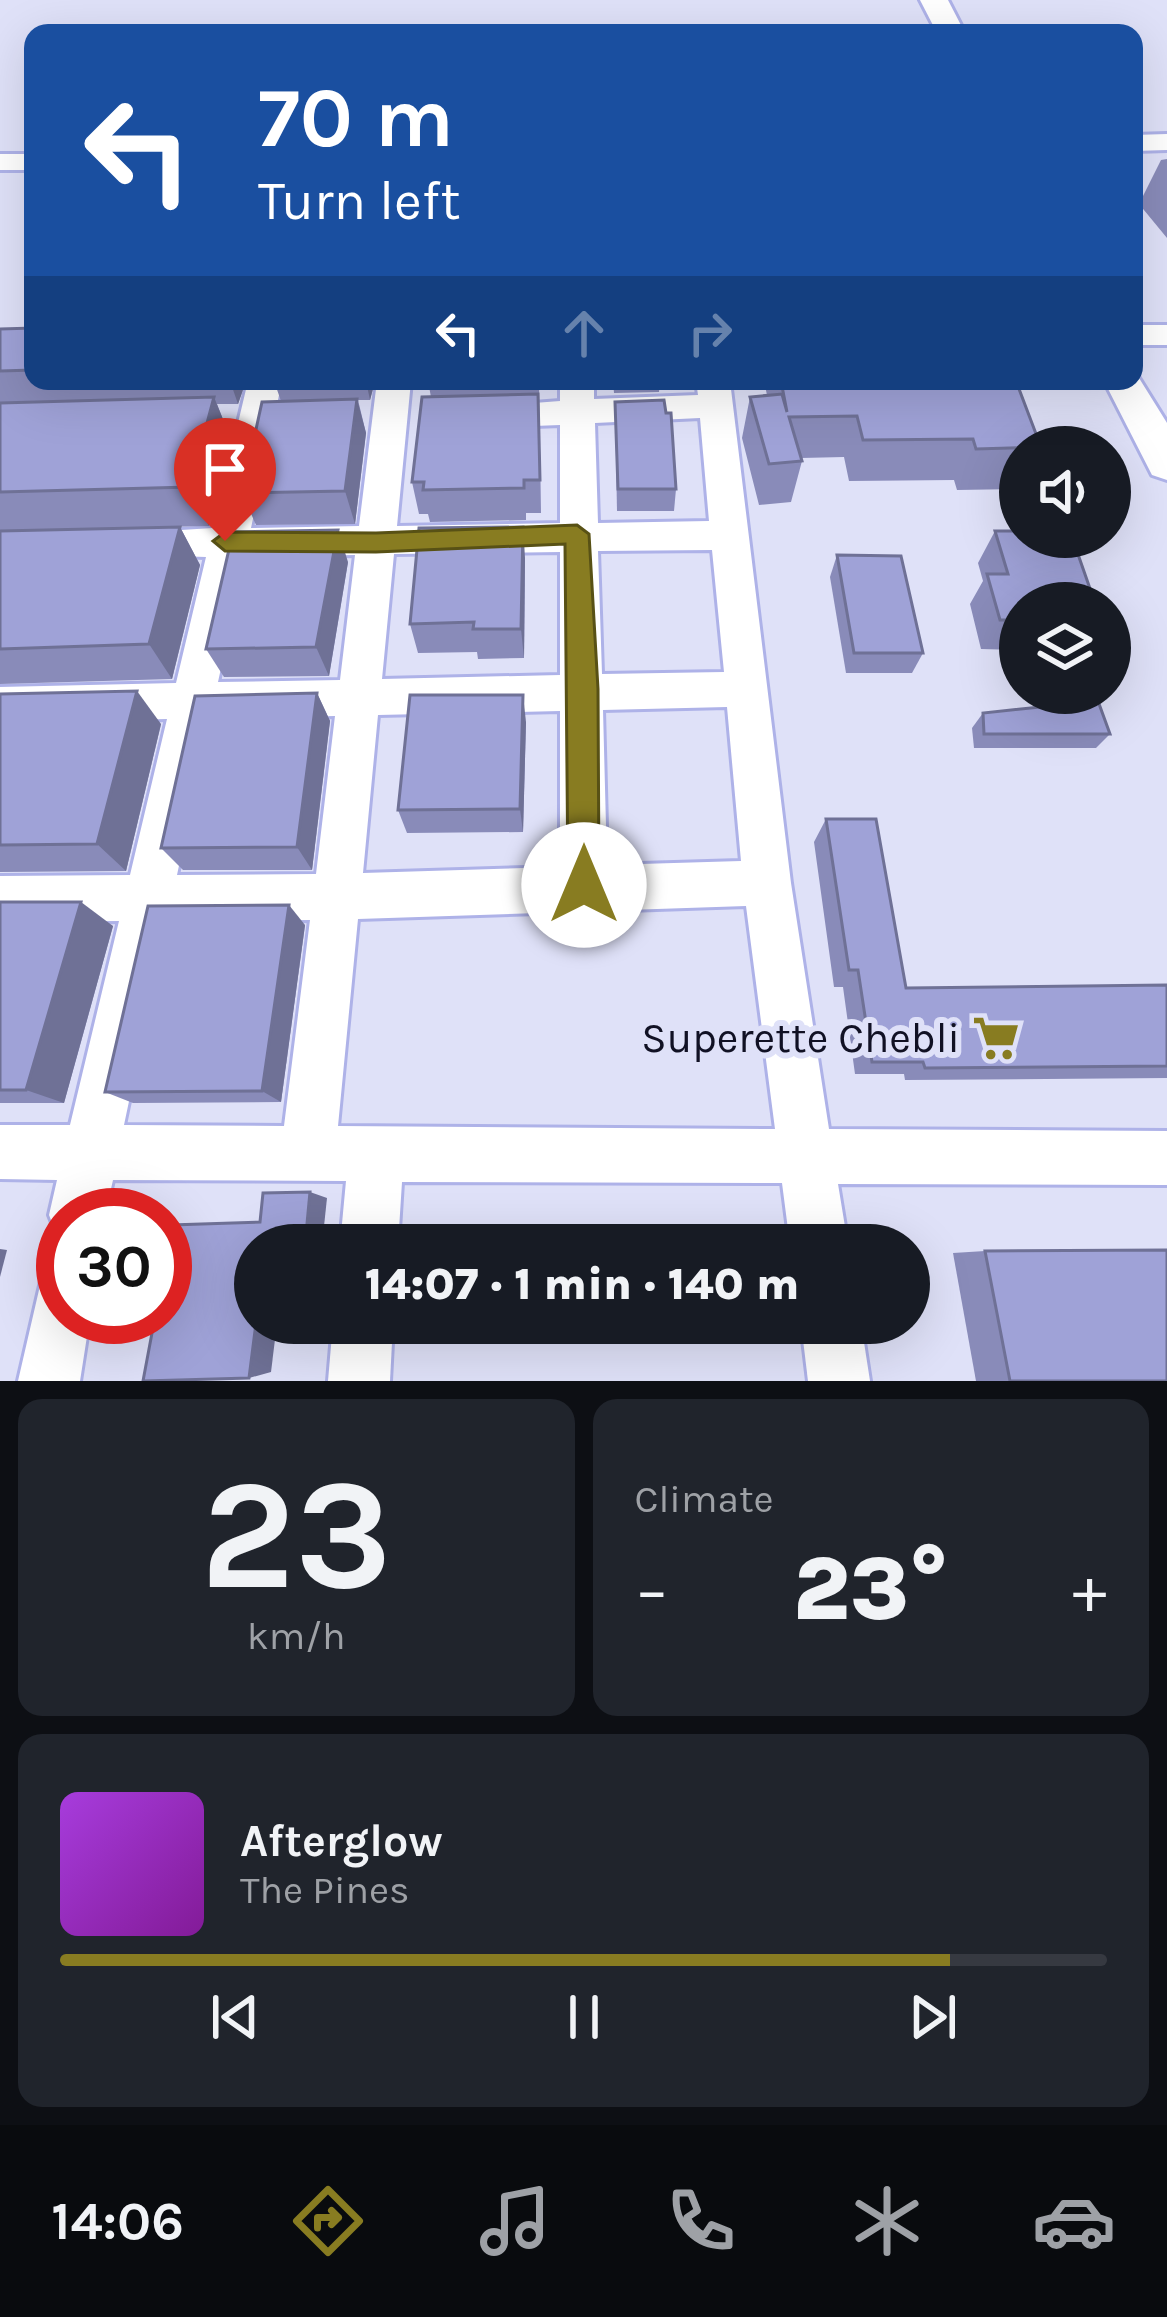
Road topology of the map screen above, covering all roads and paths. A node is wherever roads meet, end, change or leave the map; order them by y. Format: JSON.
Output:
{"nodes":[{"id":1,"x":1129,"y":390,"type":"edge"},
{"id":2,"x":714,"y":394,"type":"edge"},
{"id":3,"x":577,"y":397,"type":"edge"},
{"id":4,"x":260,"y":402,"type":"edge"},
{"id":5,"x":409,"y":409,"type":"edge"},
{"id":6,"x":345,"y":421,"type":"edge"},
{"id":7,"x":300,"y":422,"type":"edge"},
{"id":8,"x":209,"y":424,"type":"edge"},
{"id":9,"x":1167,"y":464,"type":"edge"},
{"id":10,"x":577,"y":534,"type":"junction"},
{"id":11,"x":728,"y":535,"type":"junction"},
{"id":12,"x":225,"y":541,"type":"junction"},
{"id":13,"x":376,"y":543,"type":"junction"},
{"id":14,"x":90,"y":546,"type":"edge"},
{"id":15,"x":584,"y":689,"type":"junction"},
{"id":16,"x":747,"y":689,"type":"junction"},
{"id":17,"x":359,"y":699,"type":"junction"},
{"id":18,"x":190,"y":701,"type":"junction"},
{"id":19,"x":0,"y":705,"type":"edge"},
{"id":20,"x":767,"y":883,"type":"junction"},
{"id":21,"x":584,"y":885,"type":"junction"},
{"id":22,"x":146,"y":896,"type":"junction"},
{"id":23,"x":337,"y":897,"type":"junction"},
{"id":24,"x":0,"y":899,"type":"edge"},
{"id":25,"x":88,"y":1150,"type":"junction"},
{"id":26,"x":0,"y":1152,"type":"edge"},
{"id":27,"x":376,"y":1152,"type":"junction"},
{"id":28,"x":308,"y":1153,"type":"junction"},
{"id":29,"x":806,"y":1154,"type":"junction"},
{"id":30,"x":1167,"y":1158,"type":"edge"},
{"id":31,"x":82,"y":1188,"type":"edge"},
{"id":32,"x":371,"y":1224,"type":"edge"},
{"id":33,"x":816,"y":1224,"type":"edge"},
{"id":34,"x":55,"y":1344,"type":"edge"},
{"id":35,"x":362,"y":1344,"type":"edge"},
{"id":36,"x":834,"y":1344,"type":"edge"},
{"id":37,"x":49,"y":1381,"type":"edge"},
{"id":38,"x":359,"y":1381,"type":"edge"},
{"id":39,"x":839,"y":1381,"type":"edge"}],
"edges":[{"from":1,"to":9,"type":"main road"},
{"from":2,"to":3,"type":"street"},
{"from":2,"to":11,"type":"street"},
{"from":3,"to":5,"type":"street"},
{"from":3,"to":10,"type":"street"},
{"from":4,"to":7,"type":"street"},
{"from":4,"to":8,"type":"street"},
{"from":4,"to":12,"type":"street"},
{"from":5,"to":6,"type":"street"},
{"from":5,"to":13,"type":"street"},
{"from":10,"to":11,"type":"street"},
{"from":10,"to":13,"type":"street"},
{"from":10,"to":15,"type":"street"},
{"from":11,"to":16,"type":"street"},
{"from":12,"to":13,"type":"street"},
{"from":12,"to":14,"type":"street"},
{"from":12,"to":18,"type":"street"},
{"from":13,"to":17,"type":"street"},
{"from":15,"to":16,"type":"street"},
{"from":15,"to":17,"type":"street"},
{"from":15,"to":21,"type":"street"},
{"from":16,"to":20,"type":"street"},
{"from":17,"to":18,"type":"street"},
{"from":17,"to":23,"type":"street"},
{"from":18,"to":19,"type":"street"},
{"from":18,"to":22,"type":"street"},
{"from":20,"to":21,"type":"street"},
{"from":20,"to":29,"type":"street"},
{"from":21,"to":23,"type":"street"},
{"from":22,"to":23,"type":"street"},
{"from":22,"to":24,"type":"street"},
{"from":22,"to":25,"type":"street"},
{"from":23,"to":28,"type":"street"},
{"from":25,"to":26,"type":"street"},
{"from":25,"to":28,"type":"street"},
{"from":25,"to":31,"type":"street"},
{"from":27,"to":28,"type":"street"},
{"from":27,"to":29,"type":"street"},
{"from":27,"to":32,"type":"street"},
{"from":29,"to":30,"type":"street"},
{"from":29,"to":33,"type":"street"},
{"from":34,"to":37,"type":"street"},
{"from":35,"to":38,"type":"street"},
{"from":36,"to":39,"type":"street"}]}
